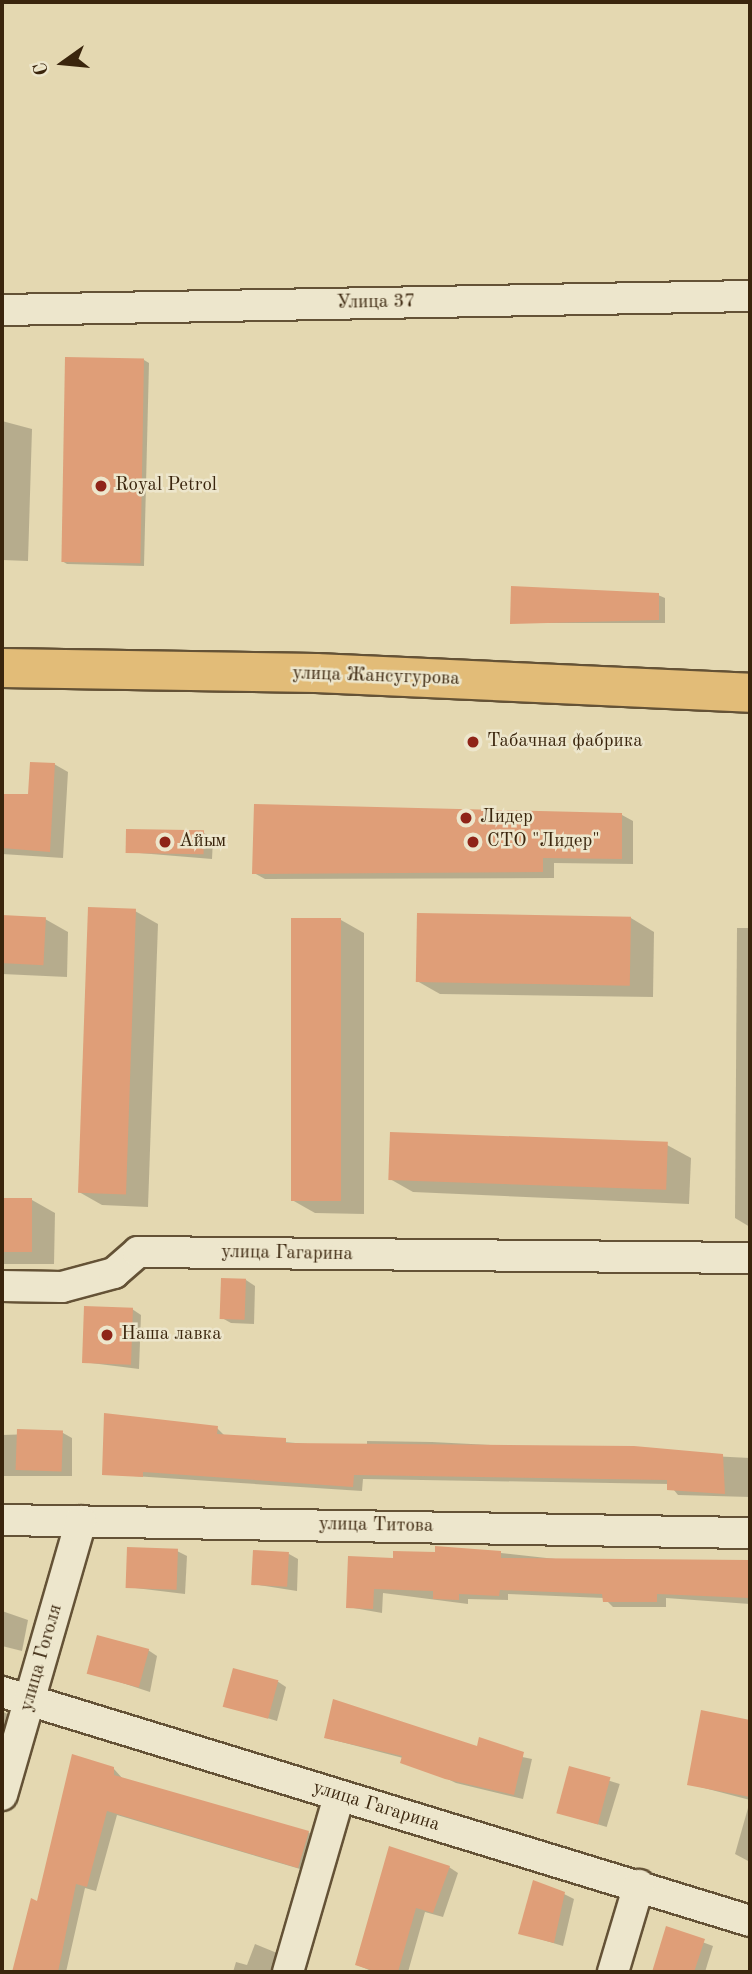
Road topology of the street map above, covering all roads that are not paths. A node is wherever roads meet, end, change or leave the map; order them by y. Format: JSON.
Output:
{"nodes":[{"id":1,"x":750,"y":296,"type":"edge"},
{"id":2,"x":2,"y":310,"type":"edge"},
{"id":3,"x":2,"y":668,"type":"edge"},
{"id":4,"x":750,"y":693,"type":"edge"},
{"id":5,"x":750,"y":1258,"type":"edge"},
{"id":6,"x":2,"y":1286,"type":"edge"},
{"id":7,"x":2,"y":1520,"type":"edge"},
{"id":8,"x":81,"y":1521,"type":"junction"},
{"id":9,"x":750,"y":1532,"type":"edge"},
{"id":10,"x":16,"y":1696,"type":"edge"},
{"id":11,"x":2,"y":1796,"type":"edge"},
{"id":12,"x":340,"y":1796,"type":"junction"},
{"id":13,"x":639,"y":1885,"type":"junction"},
{"id":14,"x":750,"y":1921,"type":"edge"},
{"id":15,"x":288,"y":1972,"type":"edge"},
{"id":16,"x":613,"y":1972,"type":"edge"}],
"edges":[{"from":1,"to":2,"type":"street","name":"Улица 37"},
{"from":3,"to":4,"type":"main road","name":"улица Жансугурова"},
{"from":5,"to":6,"type":"street","name":"улица Гагарина"},
{"from":7,"to":8,"type":"street","name":"улица Титова"},
{"from":8,"to":9,"type":"street","name":"улица Титова"},
{"from":8,"to":10,"type":"street","name":"улица Гоголя"},
{"from":10,"to":11,"type":"street","name":"улица Гоголя"},
{"from":10,"to":12,"type":"street","name":"улица Гагарина"},
{"from":12,"to":13,"type":"street","name":"улица Гагарина"},
{"from":12,"to":15,"type":"street"},
{"from":13,"to":14,"type":"street","name":"улица Гагарина"},
{"from":13,"to":16,"type":"street"}]}
